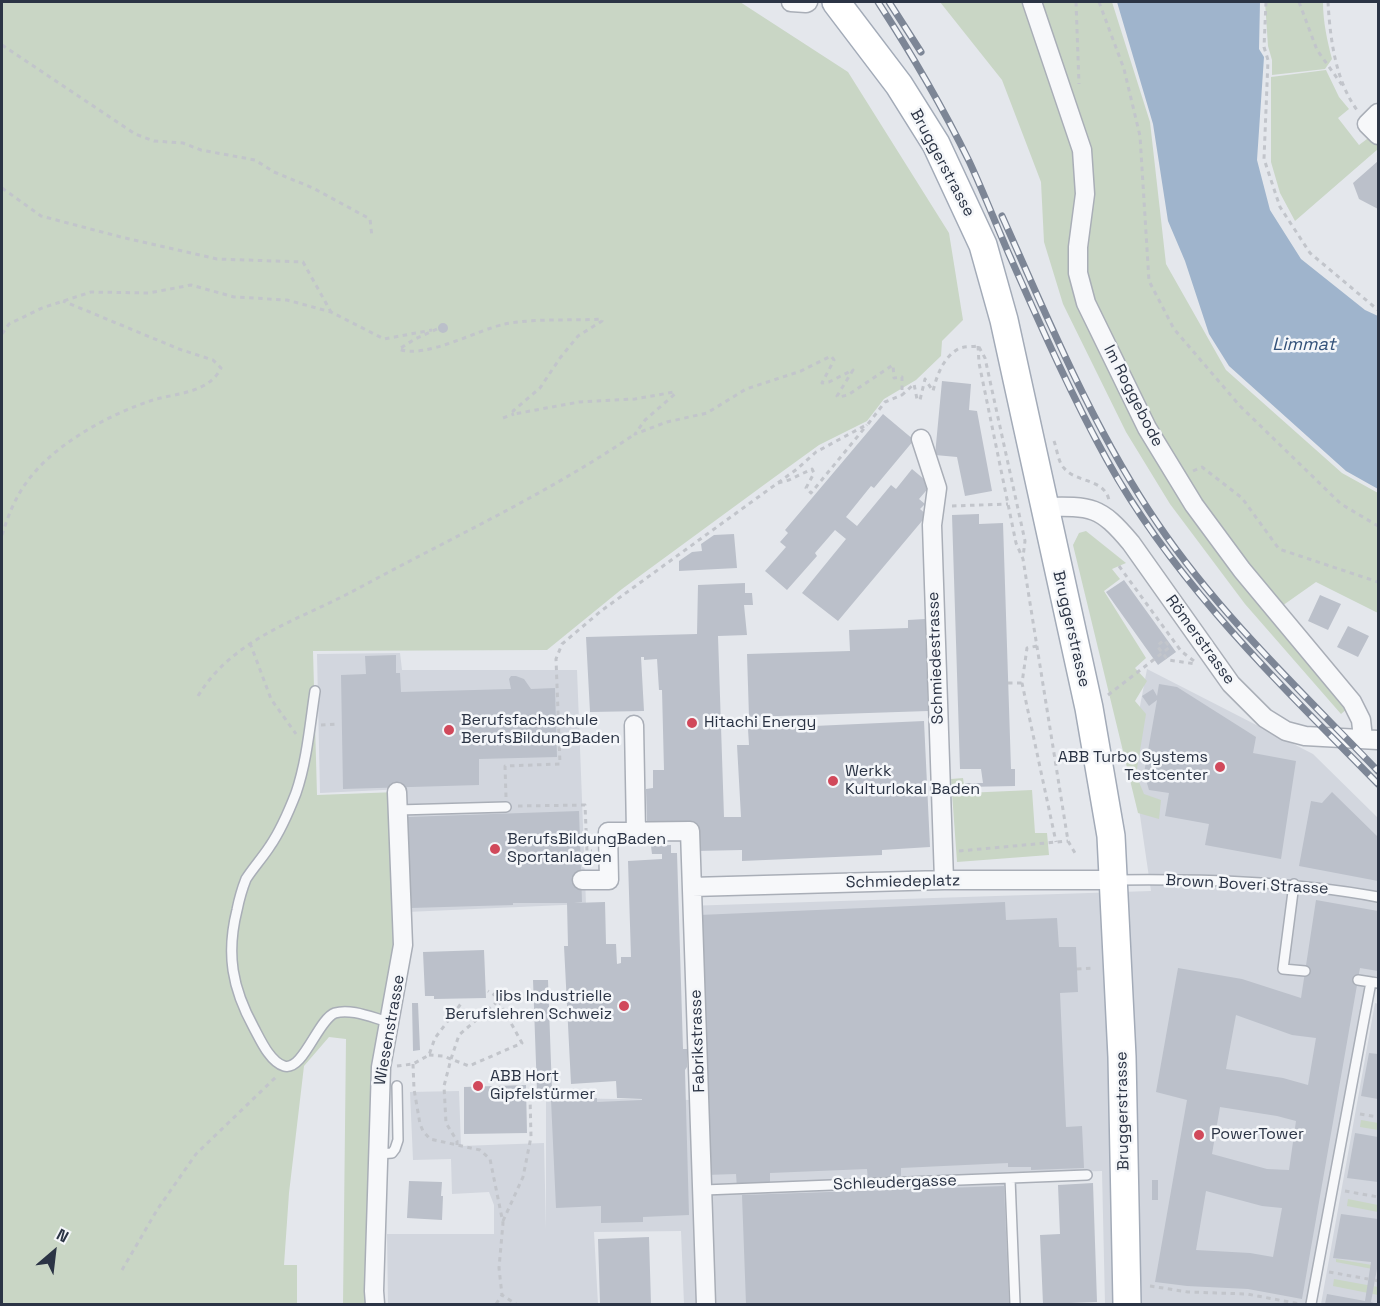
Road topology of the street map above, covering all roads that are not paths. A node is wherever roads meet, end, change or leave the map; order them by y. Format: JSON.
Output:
{"nodes":[{"id":1,"x":791,"y":2,"type":"edge"},
{"id":2,"x":808,"y":2,"type":"edge"},
{"id":3,"x":836,"y":2,"type":"edge"},
{"id":4,"x":1032,"y":2,"type":"edge"},
{"id":5,"x":921,"y":440,"type":"dead end"},
{"id":6,"x":1032,"y":511,"type":"junction"},
{"id":7,"x":315,"y":691,"type":"dead end"},
{"id":8,"x":634,"y":725,"type":"dead end"},
{"id":9,"x":1371,"y":739,"type":"edge"},
{"id":10,"x":397,"y":801,"type":"joint"},
{"id":11,"x":506,"y":807,"type":"road end"},
{"id":12,"x":636,"y":832,"type":"junction"},
{"id":13,"x":582,"y":880,"type":"dead end"},
{"id":14,"x":944,"y":880,"type":"junction"},
{"id":15,"x":1115,"y":880,"type":"junction"},
{"id":16,"x":1294,"y":884,"type":"junction"},
{"id":17,"x":692,"y":887,"type":"junction"},
{"id":18,"x":1378,"y":897,"type":"edge"},
{"id":19,"x":1305,"y":971,"type":"dead end"},
{"id":20,"x":1358,"y":980,"type":"dead end"},
{"id":21,"x":1375,"y":983,"type":"edge"},
{"id":22,"x":388,"y":1022,"type":"junction"},
{"id":23,"x":398,"y":1086,"type":"dead end"},
{"id":24,"x":378,"y":1154,"type":"junction"},
{"id":25,"x":1087,"y":1175,"type":"dead end"},
{"id":26,"x":1010,"y":1179,"type":"junction"},
{"id":27,"x":704,"y":1190,"type":"junction"},
{"id":28,"x":375,"y":1305,"type":"edge"},
{"id":29,"x":706,"y":1305,"type":"edge"},
{"id":30,"x":1015,"y":1305,"type":"edge"},
{"id":31,"x":1127,"y":1305,"type":"edge"},
{"id":32,"x":1311,"y":1305,"type":"edge"}],
"edges":[{"from":1,"to":2,"type":"street"},
{"from":3,"to":6,"type":"main road","name":"Bruggerstrasse"},
{"from":4,"to":9,"type":"street","name":"Im Roggebode"},
{"from":5,"to":14,"type":"street","name":"Schmiedestrasse"},
{"from":6,"to":9,"type":"street","name":"Römerstrasse"},
{"from":6,"to":15,"type":"main road","name":"Bruggerstrasse"},
{"from":7,"to":22,"type":"lane"},
{"from":8,"to":12,"type":"street"},
{"from":10,"to":11,"type":"lane"},
{"from":10,"to":22,"type":"street","name":"Wiesenstrasse"},
{"from":12,"to":13,"type":"street","name":"Fabrikstrasse"},
{"from":12,"to":17,"type":"street","name":"Fabrikstrasse"},
{"from":14,"to":15,"type":"street","name":"Schmiedeplatz"},
{"from":14,"to":17,"type":"street","name":"Schmiedeplatz"},
{"from":15,"to":16,"type":"lane","name":"Brown Boveri Strasse"},
{"from":15,"to":31,"type":"main road","name":"Bruggerstrasse"},
{"from":16,"to":18,"type":"lane","name":"Brown Boveri Strasse"},
{"from":16,"to":19,"type":"lane"},
{"from":17,"to":27,"type":"street","name":"Fabrikstrasse"},
{"from":20,"to":21,"type":"lane"},
{"from":21,"to":32,"type":"lane"},
{"from":22,"to":24,"type":"street","name":"Wiesenstrasse"},
{"from":23,"to":24,"type":"lane"},
{"from":24,"to":28,"type":"street","name":"Wiesenstrasse"},
{"from":25,"to":26,"type":"lane","name":"Schleudergasse"},
{"from":26,"to":27,"type":"lane","name":"Schleudergasse"},
{"from":26,"to":30,"type":"lane"},
{"from":27,"to":29,"type":"street","name":"Fabrikstrasse"}]}
